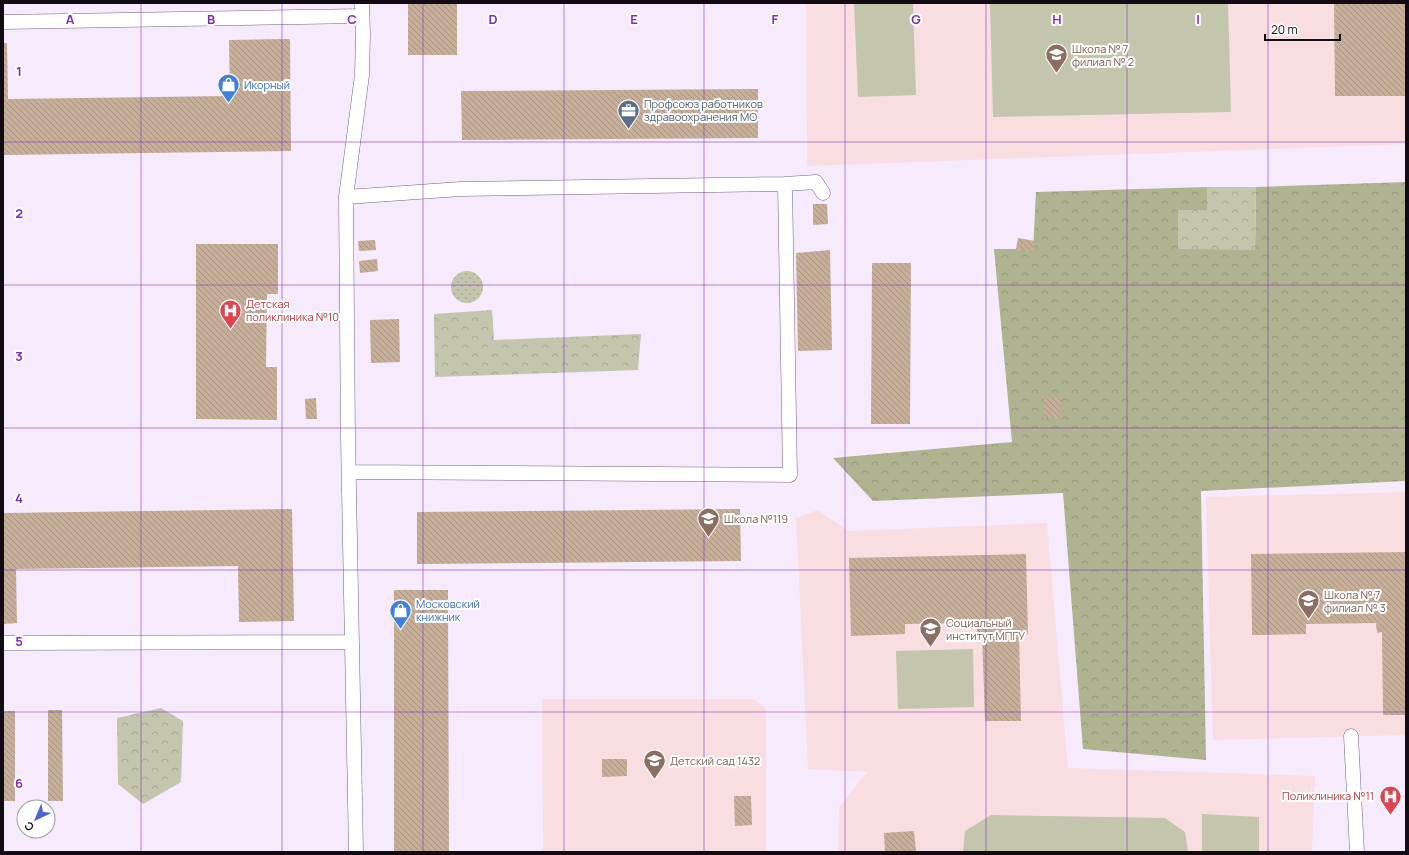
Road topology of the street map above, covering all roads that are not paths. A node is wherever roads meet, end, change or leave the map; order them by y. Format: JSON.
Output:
{"nodes":[{"id":1,"x":362,"y":10,"type":"edge"},
{"id":2,"x":3,"y":22,"type":"edge"},
{"id":3,"x":785,"y":184,"type":"junction"},
{"id":4,"x":823,"y":193,"type":"dead end"},
{"id":5,"x":346,"y":197,"type":"junction"},
{"id":6,"x":350,"y":472,"type":"junction"},
{"id":7,"x":352,"y":642,"type":"junction"},
{"id":8,"x":3,"y":643,"type":"edge"},
{"id":9,"x":1351,"y":736,"type":"dead end"},
{"id":10,"x":356,"y":852,"type":"edge"},
{"id":11,"x":1357,"y":852,"type":"edge"}],
"edges":[{"from":1,"to":2,"type":"lane"},
{"from":1,"to":5,"type":"lane"},
{"from":3,"to":4,"type":"lane"},
{"from":3,"to":5,"type":"lane"},
{"from":3,"to":6,"type":"lane"},
{"from":5,"to":6,"type":"lane"},
{"from":6,"to":7,"type":"lane"},
{"from":7,"to":8,"type":"lane"},
{"from":7,"to":10,"type":"lane"},
{"from":9,"to":11,"type":"lane"}]}
